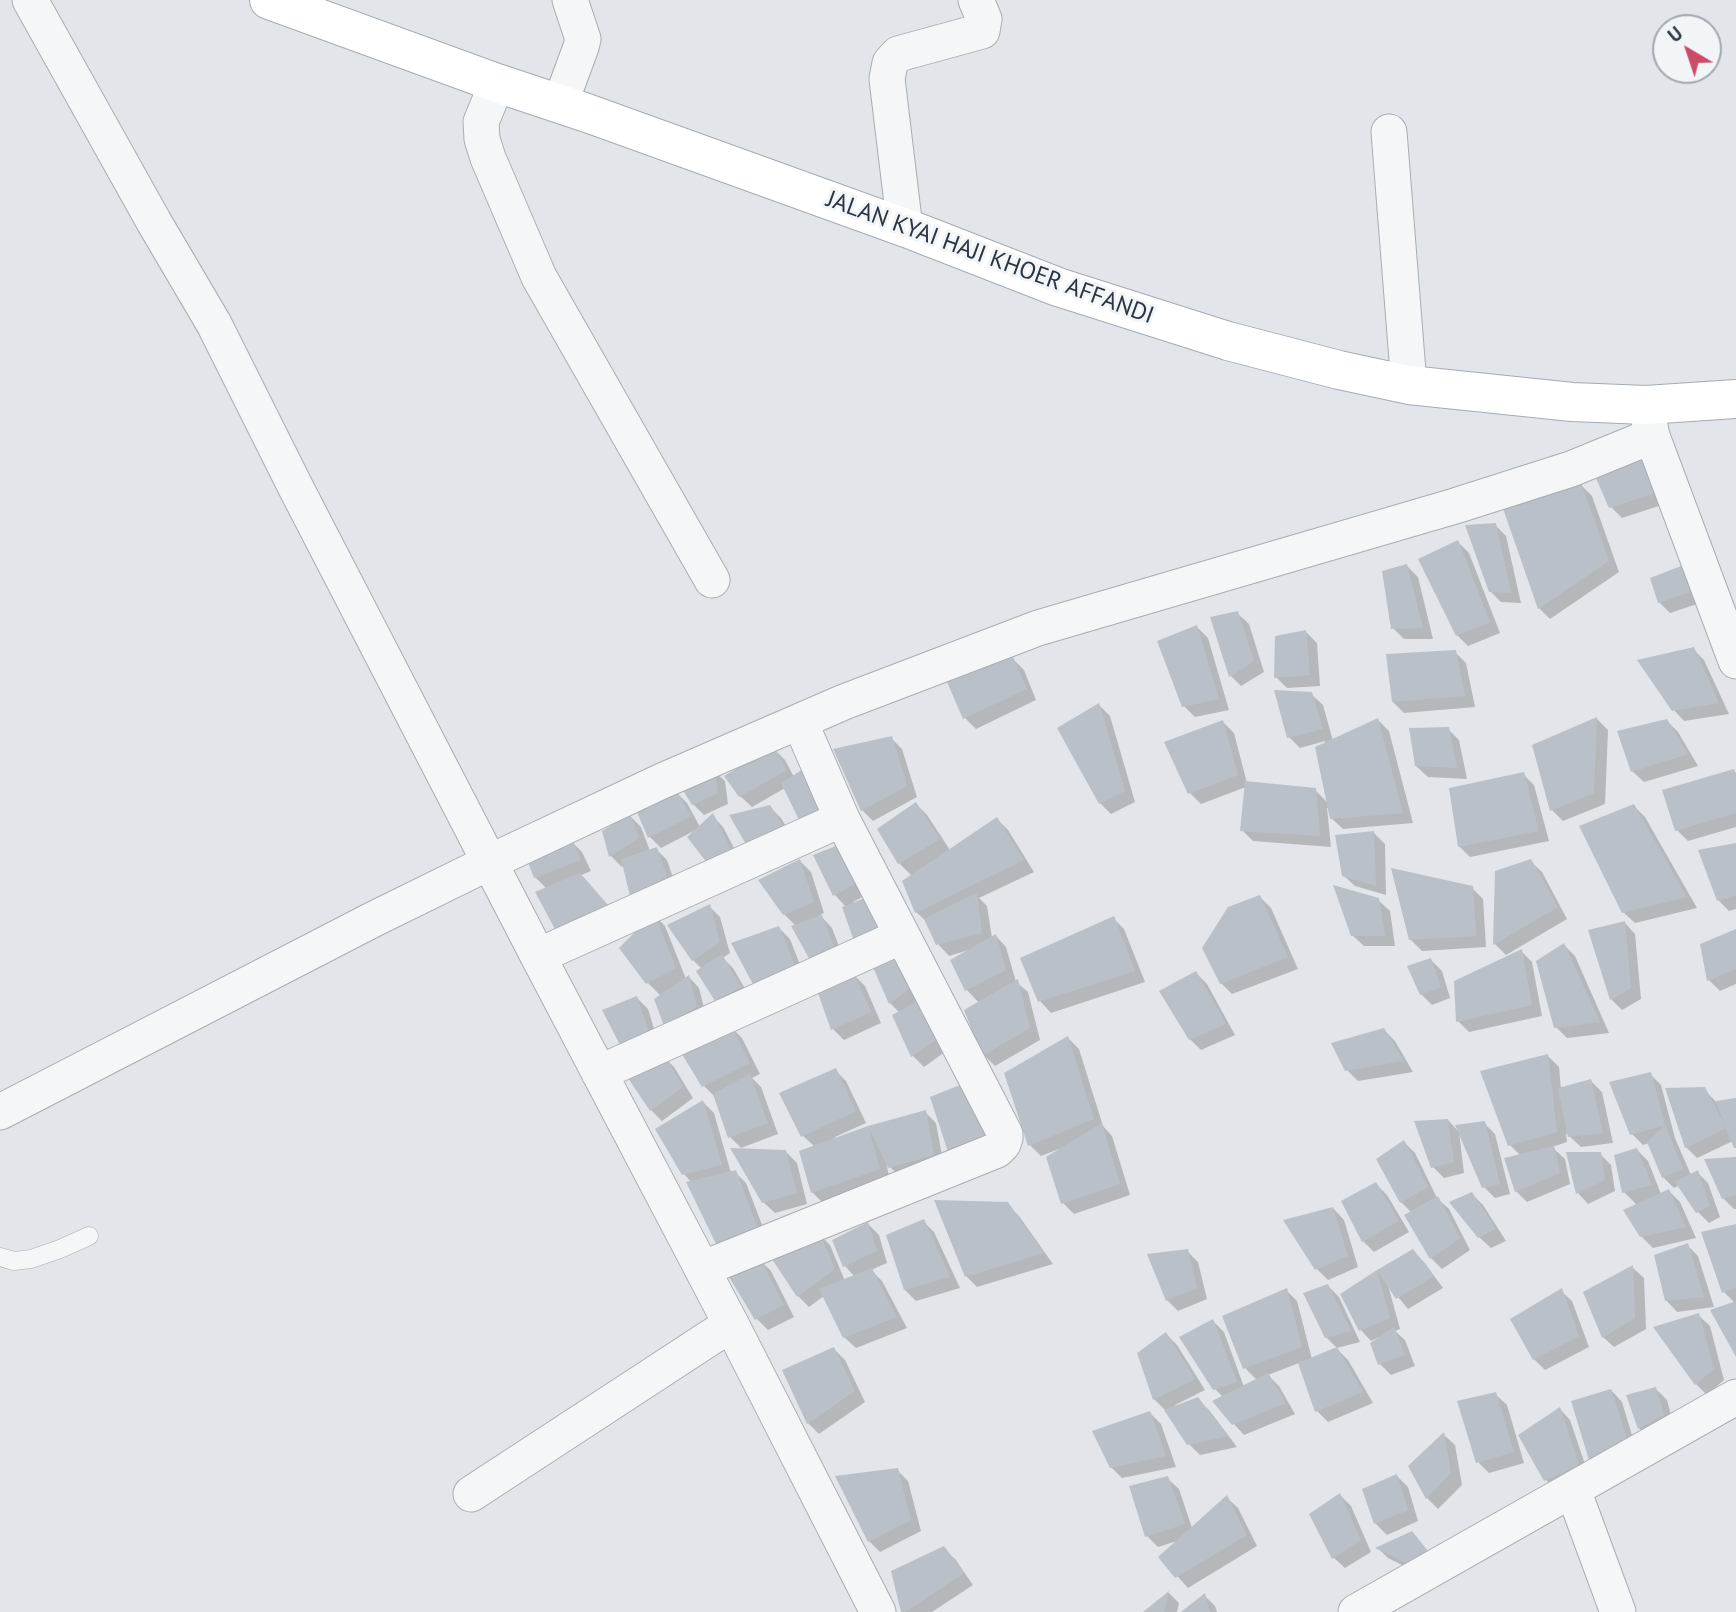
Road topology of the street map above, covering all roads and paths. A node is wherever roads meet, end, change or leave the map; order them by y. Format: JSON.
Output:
{"nodes":[{"id":1,"x":30,"y":0,"type":"edge"},
{"id":2,"x":268,"y":0,"type":"edge"},
{"id":3,"x":570,"y":0,"type":"edge"},
{"id":4,"x":976,"y":0,"type":"edge"},
{"id":5,"x":497,"y":83,"type":"junction"},
{"id":6,"x":560,"y":104,"type":"junction"},
{"id":7,"x":1389,"y":132,"type":"dead end"},
{"id":8,"x":905,"y":228,"type":"junction"},
{"id":9,"x":1409,"y":385,"type":"junction"},
{"id":10,"x":1736,"y":399,"type":"edge"},
{"id":11,"x":1649,"y":420,"type":"junction"},
{"id":12,"x":712,"y":580,"type":"dead end"},
{"id":13,"x":1736,"y":661,"type":"edge"},
{"id":14,"x":800,"y":722,"type":"junction"},
{"id":15,"x":842,"y":819,"type":"junction"},
{"id":16,"x":490,"y":862,"type":"junction"},
{"id":17,"x":902,"y":936,"type":"junction"},
{"id":18,"x":538,"y":956,"type":"junction"},
{"id":19,"x":599,"y":1073,"type":"junction"},
{"id":20,"x":0,"y":1112,"type":"edge"},
{"id":21,"x":89,"y":1236,"type":"dead end"},
{"id":22,"x":0,"y":1257,"type":"edge"},
{"id":23,"x":702,"y":1269,"type":"junction"},
{"id":24,"x":731,"y":1325,"type":"junction"},
{"id":25,"x":1736,"y":1397,"type":"edge"},
{"id":26,"x":1573,"y":1490,"type":"junction"},
{"id":27,"x":471,"y":1494,"type":"dead end"},
{"id":28,"x":878,"y":1612,"type":"edge"},
{"id":29,"x":1356,"y":1612,"type":"edge"},
{"id":30,"x":1618,"y":1612,"type":"edge"}],
"edges":[{"from":1,"to":16,"type":"street"},
{"from":2,"to":5,"type":"main road","name":"JALAN KYAI HAJI KHOER AFFANDI"},
{"from":3,"to":6,"type":"street"},
{"from":4,"to":8,"type":"street"},
{"from":5,"to":6,"type":"main road","name":"JALAN KYAI HAJI KHOER AFFANDI"},
{"from":5,"to":12,"type":"street"},
{"from":6,"to":8,"type":"main road","name":"JALAN KYAI HAJI KHOER AFFANDI"},
{"from":7,"to":9,"type":"street"},
{"from":8,"to":9,"type":"main road","name":"JALAN KYAI HAJI KHOER AFFANDI"},
{"from":9,"to":11,"type":"main road","name":"JALAN KYAI HAJI KHOER AFFANDI"},
{"from":10,"to":11,"type":"main road","name":"JALAN KYAI HAJI KHOER AFFANDI"},
{"from":11,"to":13,"type":"street"},
{"from":11,"to":14,"type":"street"},
{"from":14,"to":15,"type":"street"},
{"from":14,"to":16,"type":"street"},
{"from":15,"to":17,"type":"street"},
{"from":15,"to":18,"type":"street"},
{"from":16,"to":18,"type":"street"},
{"from":16,"to":20,"type":"street"},
{"from":17,"to":19,"type":"street"},
{"from":17,"to":23,"type":"street"},
{"from":18,"to":19,"type":"street"},
{"from":19,"to":23,"type":"street"},
{"from":21,"to":22,"type":"lane"},
{"from":23,"to":24,"type":"street"},
{"from":24,"to":27,"type":"street"},
{"from":24,"to":28,"type":"street"},
{"from":25,"to":26,"type":"street"},
{"from":26,"to":29,"type":"street"},
{"from":26,"to":30,"type":"street"}]}
